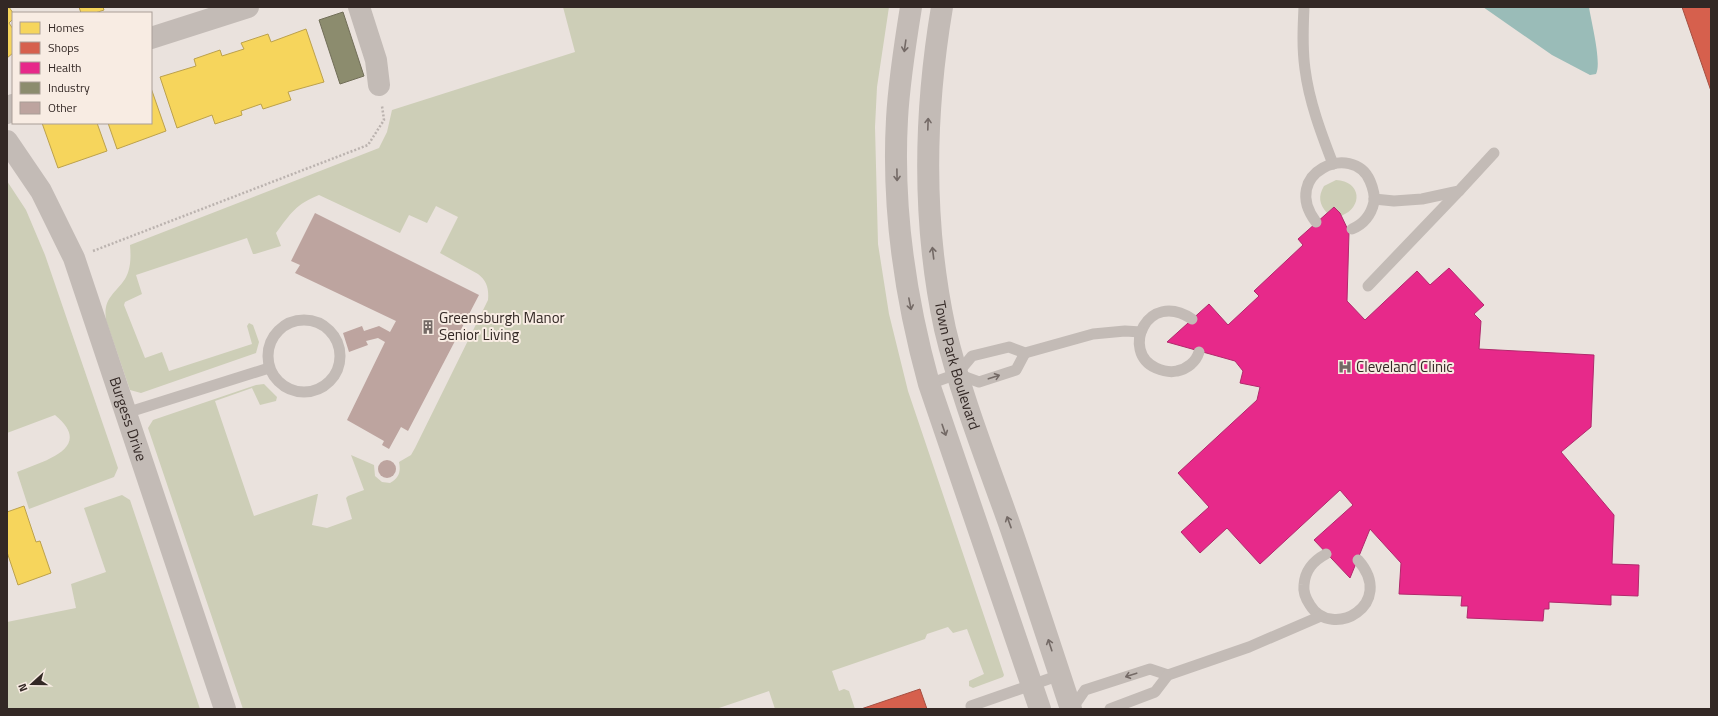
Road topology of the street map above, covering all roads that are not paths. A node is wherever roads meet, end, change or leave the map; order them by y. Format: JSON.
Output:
{"nodes":[{"id":1,"x":248,"y":7,"type":"edge"},
{"id":2,"x":359,"y":7,"type":"edge"},
{"id":3,"x":911,"y":7,"type":"edge"},
{"id":4,"x":942,"y":7,"type":"edge"},
{"id":5,"x":1304,"y":7,"type":"edge"},
{"id":6,"x":152,"y":38,"type":"edge"},
{"id":7,"x":379,"y":85,"type":"road end"},
{"id":8,"x":7,"y":141,"type":"edge"},
{"id":9,"x":1494,"y":153,"type":"dead end"},
{"id":10,"x":1332,"y":164,"type":"junction"},
{"id":11,"x":1459,"y":191,"type":"junction"},
{"id":12,"x":1374,"y":200,"type":"junction"},
{"id":13,"x":1316,"y":222,"type":"dead end"},
{"id":14,"x":1352,"y":229,"type":"dead end"},
{"id":15,"x":1368,"y":286,"type":"dead end"},
{"id":16,"x":1192,"y":319,"type":"dead end"},
{"id":17,"x":1141,"y":332,"type":"junction"},
{"id":18,"x":1199,"y":352,"type":"dead end"},
{"id":19,"x":1025,"y":353,"type":"junction"},
{"id":20,"x":269,"y":368,"type":"junction"},
{"id":21,"x":957,"y":374,"type":"junction"},
{"id":22,"x":929,"y":384,"type":"junction"},
{"id":23,"x":126,"y":413,"type":"junction"},
{"id":24,"x":1326,"y":554,"type":"dead end"},
{"id":25,"x":1358,"y":560,"type":"dead end"},
{"id":26,"x":1321,"y":616,"type":"junction"},
{"id":27,"x":1060,"y":675,"type":"junction"},
{"id":28,"x":1168,"y":675,"type":"junction"},
{"id":29,"x":1032,"y":685,"type":"junction"},
{"id":30,"x":225,"y":709,"type":"edge"},
{"id":31,"x":972,"y":709,"type":"edge"},
{"id":32,"x":1040,"y":709,"type":"edge"},
{"id":33,"x":1072,"y":709,"type":"edge"},
{"id":34,"x":1110,"y":709,"type":"edge"}],
"edges":[{"from":1,"to":6,"type":"street"},
{"from":2,"to":7,"type":"street"},
{"from":3,"to":22,"type":"street","name":"Town Park Boulevard","one_way":true},
{"from":21,"to":4,"type":"street","name":"Town Park Boulevard","one_way":true},
{"from":5,"to":10,"type":"lane"},
{"from":8,"to":23,"type":"street","name":"Burgess Drive"},
{"from":9,"to":11,"type":"lane"},
{"from":10,"to":12,"type":"lane"},
{"from":10,"to":13,"type":"lane"},
{"from":11,"to":12,"type":"lane"},
{"from":11,"to":15,"type":"lane"},
{"from":12,"to":14,"type":"lane"},
{"from":16,"to":17,"type":"lane"},
{"from":17,"to":18,"type":"lane"},
{"from":17,"to":19,"type":"lane"},
{"from":19,"to":21,"type":"lane"},
{"from":21,"to":19,"type":"lane","one_way":true},
{"from":20,"to":20,"type":"lane"},
{"from":20,"to":23,"type":"lane"},
{"from":21,"to":22,"type":"lane"},
{"from":27,"to":21,"type":"street","name":"Town Park Boulevard","one_way":true},
{"from":22,"to":29,"type":"street","name":"Town Park Boulevard","one_way":true},
{"from":23,"to":30,"type":"street","name":"Burgess Drive"},
{"from":24,"to":26,"type":"lane"},
{"from":25,"to":26,"type":"lane"},
{"from":26,"to":28,"type":"lane"},
{"from":27,"to":29,"type":"lane"},
{"from":27,"to":33,"type":"street","name":"Town Park Boulevard"},
{"from":28,"to":33,"type":"lane","one_way":true},
{"from":28,"to":34,"type":"lane"},
{"from":29,"to":31,"type":"lane"},
{"from":29,"to":32,"type":"street","name":"Town Park Boulevard"}]}
